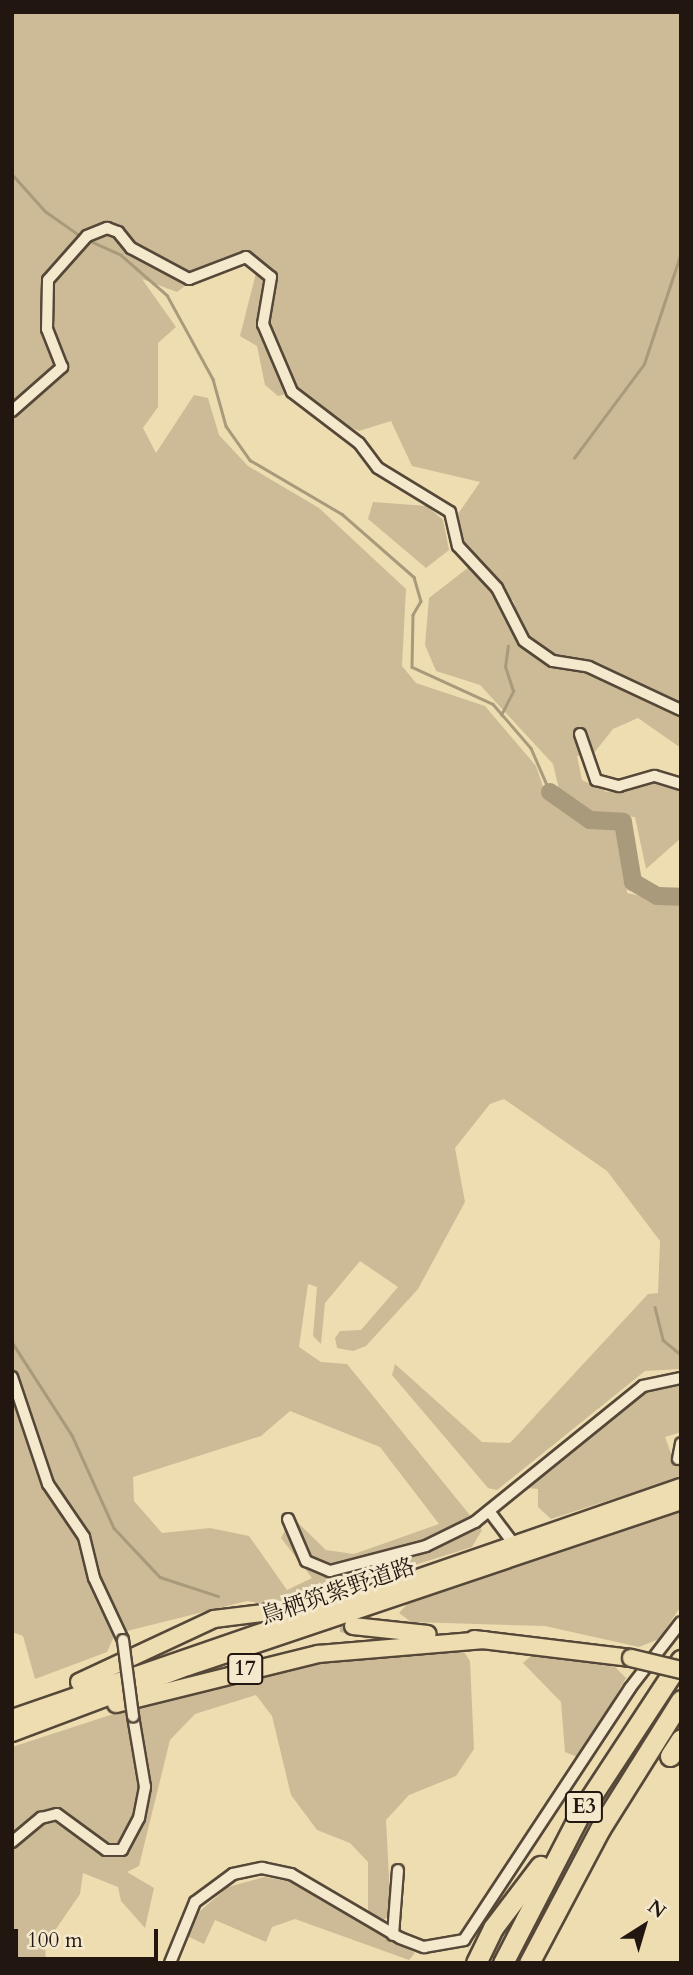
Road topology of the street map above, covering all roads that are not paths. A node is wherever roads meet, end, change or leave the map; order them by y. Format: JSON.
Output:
{"nodes":[{"id":1,"x":12,"y":411,"type":"edge"},
{"id":2,"x":681,"y":710,"type":"edge"},
{"id":3,"x":580,"y":734,"type":"dead end"},
{"id":4,"x":681,"y":784,"type":"edge"},
{"id":5,"x":12,"y":1377,"type":"edge"},
{"id":6,"x":681,"y":1378,"type":"edge"},
{"id":7,"x":681,"y":1443,"type":"edge"},
{"id":8,"x":678,"y":1459,"type":"dead end"},
{"id":9,"x":681,"y":1487,"type":"edge"},
{"id":10,"x":681,"y":1501,"type":"edge"},
{"id":11,"x":489,"y":1511,"type":"junction"},
{"id":12,"x":288,"y":1519,"type":"dead end"},
{"id":13,"x":513,"y":1543,"type":"junction"},
{"id":14,"x":270,"y":1612,"type":"tunnel mouth"},
{"id":15,"x":681,"y":1622,"type":"edge"},
{"id":16,"x":353,"y":1626,"type":"tunnel mouth"},
{"id":17,"x":484,"y":1640,"type":"junction"},
{"id":18,"x":681,"y":1660,"type":"edge"},
{"id":19,"x":681,"y":1671,"type":"edge"},
{"id":20,"x":681,"y":1700,"type":"edge"},
{"id":21,"x":12,"y":1718,"type":"edge"},
{"id":22,"x":12,"y":1733,"type":"edge"},
{"id":23,"x":681,"y":1739,"type":"edge"},
{"id":24,"x":670,"y":1756,"type":"dead end"},
{"id":25,"x":581,"y":1812,"type":"junction"},
{"id":26,"x":12,"y":1842,"type":"edge"},
{"id":27,"x":398,"y":1870,"type":"dead end"},
{"id":28,"x":393,"y":1935,"type":"junction"},
{"id":29,"x":170,"y":1963,"type":"edge"},
{"id":30,"x":476,"y":1963,"type":"edge"},
{"id":31,"x":503,"y":1963,"type":"edge"},
{"id":32,"x":529,"y":1963,"type":"edge"}],
"edges":[{"from":1,"to":2,"type":"street"},
{"from":3,"to":4,"type":"street"},
{"from":5,"to":26,"type":"street","bridge":true},
{"from":6,"to":11,"type":"street"},
{"from":7,"to":8,"type":"street"},
{"from":9,"to":13,"type":"main road","name":"鳥栖筑紫野道路","number":"17"},
{"from":10,"to":22,"type":"main road","name":"鳥栖筑紫野道路","number":"17"},
{"from":11,"to":12,"type":"street"},
{"from":11,"to":13,"type":"street"},
{"from":13,"to":21,"type":"main road","name":"鳥栖筑紫野道路","number":"17"},
{"from":14,"to":21,"type":"main road","number":"17"},
{"from":15,"to":28,"type":"street"},
{"from":16,"to":17,"type":"main road","number":"17"},
{"from":17,"to":19,"type":"main road","number":"17","bridge":true},
{"from":17,"to":22,"type":"main road","number":"17"},
{"from":18,"to":25,"type":"highway","number":"E3"},
{"from":20,"to":32,"type":"highway","number":"E3"},
{"from":23,"to":24,"type":"highway"},
{"from":25,"to":30,"type":"highway"},
{"from":25,"to":31,"type":"highway","number":"E3"},
{"from":27,"to":28,"type":"street"},
{"from":28,"to":29,"type":"street"}]}
